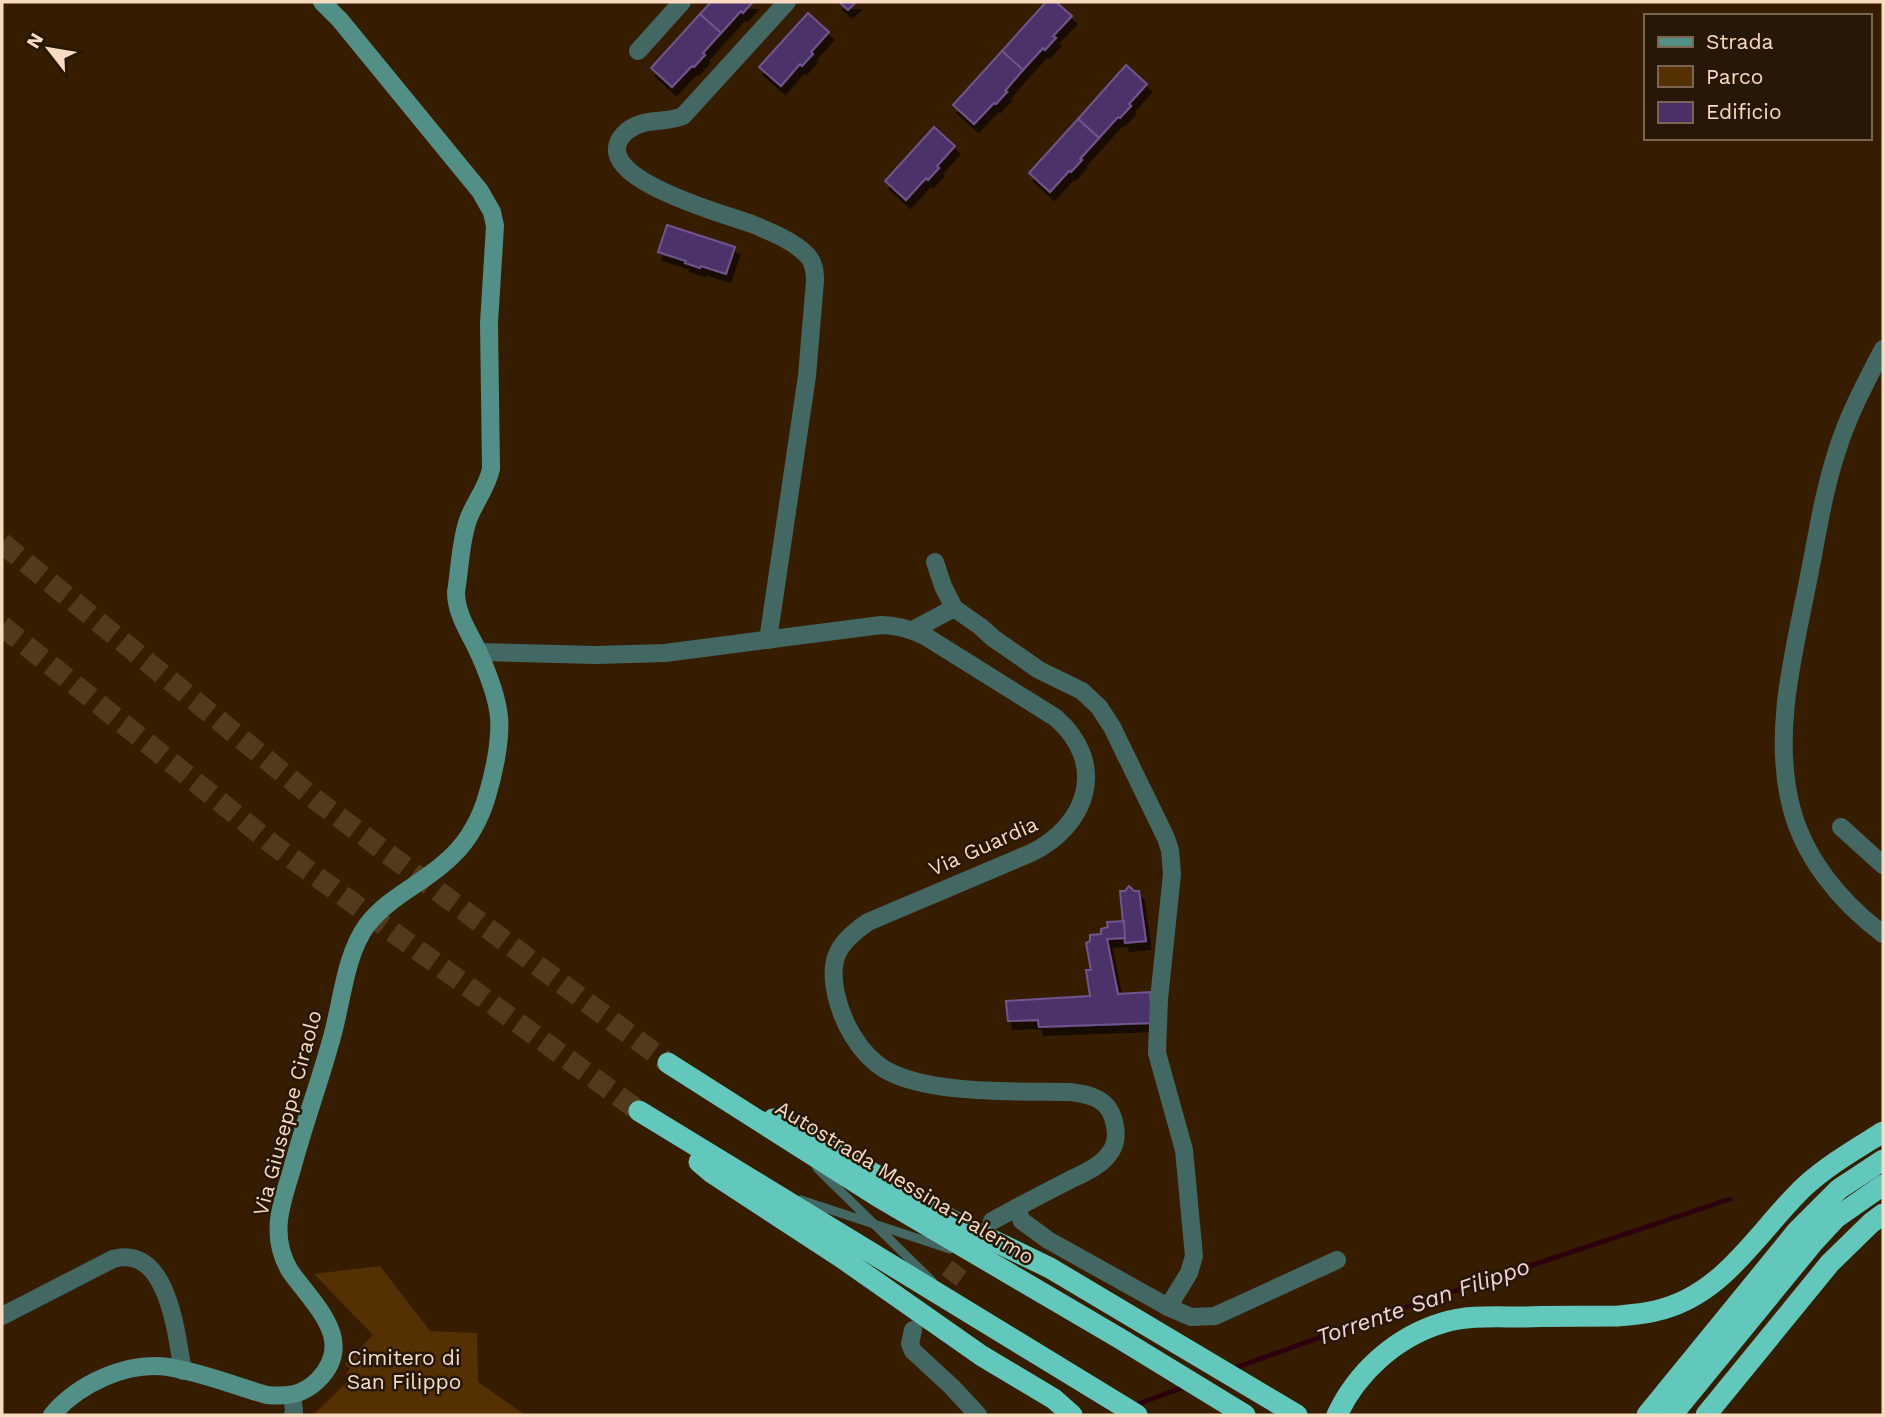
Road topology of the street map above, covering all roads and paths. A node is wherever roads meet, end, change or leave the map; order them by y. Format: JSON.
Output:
{"nodes":[{"id":1,"x":322,"y":2,"type":"edge"},
{"id":2,"x":682,"y":2,"type":"edge"},
{"id":3,"x":787,"y":2,"type":"edge"},
{"id":4,"x":638,"y":51,"type":"dead end"},
{"id":5,"x":1883,"y":349,"type":"edge"},
{"id":6,"x":935,"y":562,"type":"dead end"},
{"id":7,"x":954,"y":608,"type":"junction"},
{"id":8,"x":913,"y":630,"type":"junction"},
{"id":9,"x":768,"y":640,"type":"junction"},
{"id":10,"x":478,"y":652,"type":"junction"},
{"id":11,"x":1840,"y":827,"type":"dead end"},
{"id":12,"x":1883,"y":864,"type":"edge"},
{"id":13,"x":1883,"y":934,"type":"edge"},
{"id":14,"x":668,"y":1063,"type":"tunnel mouth"},
{"id":15,"x":716,"y":1094,"type":"junction"},
{"id":16,"x":1883,"y":1132,"type":"edge"},
{"id":17,"x":792,"y":1143,"type":"junction"},
{"id":18,"x":1883,"y":1160,"type":"edge"},
{"id":19,"x":1883,"y":1185,"type":"edge"},
{"id":20,"x":763,"y":1187,"type":"junction"},
{"id":21,"x":1016,"y":1208,"type":"junction"},
{"id":22,"x":1883,"y":1214,"type":"edge"},
{"id":23,"x":992,"y":1221,"type":"dead end"},
{"id":24,"x":875,"y":1225,"type":"junction"},
{"id":25,"x":1336,"y":1260,"type":"dead end"},
{"id":26,"x":989,"y":1261,"type":"junction"},
{"id":27,"x":958,"y":1306,"type":"junction"},
{"id":28,"x":1168,"y":1307,"type":"junction"},
{"id":29,"x":2,"y":1316,"type":"edge"},
{"id":30,"x":913,"y":1330,"type":"dead end"},
{"id":31,"x":183,"y":1371,"type":"junction"},
{"id":32,"x":292,"y":1396,"type":"junction"},
{"id":33,"x":52,"y":1415,"type":"edge"},
{"id":34,"x":293,"y":1415,"type":"edge"},
{"id":35,"x":978,"y":1415,"type":"edge"},
{"id":36,"x":1072,"y":1415,"type":"edge"},
{"id":37,"x":1138,"y":1415,"type":"edge"},
{"id":38,"x":1245,"y":1415,"type":"edge"},
{"id":39,"x":1297,"y":1415,"type":"edge"},
{"id":40,"x":1336,"y":1415,"type":"edge"},
{"id":41,"x":1647,"y":1415,"type":"edge"},
{"id":42,"x":1672,"y":1415,"type":"edge"},
{"id":43,"x":1706,"y":1415,"type":"edge"}],
"edges":[{"from":1,"to":10,"type":"street"},
{"from":2,"to":4,"type":"street"},
{"from":3,"to":9,"type":"street"},
{"from":5,"to":13,"type":"street"},
{"from":6,"to":7,"type":"street"},
{"from":7,"to":8,"type":"street"},
{"from":7,"to":28,"type":"street"},
{"from":8,"to":9,"type":"street","name":"Via Guardia"},
{"from":8,"to":21,"type":"street","name":"Via Guardia"},
{"from":9,"to":10,"type":"street","name":"Via Guardia"},
{"from":10,"to":32,"type":"street","name":"Via Giuseppe Ciraolo"},
{"from":11,"to":12,"type":"street"},
{"from":14,"to":15,"type":"highway","name":"Autostrada Messina-Palermo"},
{"from":15,"to":17,"type":"highway","name":"Autostrada Messina-Palermo"},
{"from":15,"to":39,"type":"highway"},
{"from":16,"to":40,"type":"highway"},
{"from":17,"to":24,"type":"lane"},
{"from":17,"to":26,"type":"highway","name":"Autostrada Messina-Palermo"},
{"from":18,"to":41,"type":"highway"},
{"from":19,"to":42,"type":"highway"},
{"from":20,"to":24,"type":"lane"},
{"from":20,"to":27,"type":"highway"},
{"from":20,"to":36,"type":"highway"},
{"from":21,"to":23,"type":"street","name":"Via Guardia"},
{"from":21,"to":28,"type":"street"},
{"from":22,"to":43,"type":"highway"},
{"from":24,"to":26,"type":"lane"},
{"from":24,"to":27,"type":"lane"},
{"from":25,"to":28,"type":"street"},
{"from":26,"to":38,"type":"highway","name":"Autostrada Messina-Palermo"},
{"from":27,"to":37,"type":"highway"},
{"from":29,"to":31,"type":"street"},
{"from":30,"to":35,"type":"street"},
{"from":31,"to":32,"type":"street"},
{"from":31,"to":33,"type":"street"},
{"from":32,"to":34,"type":"street"}]}
